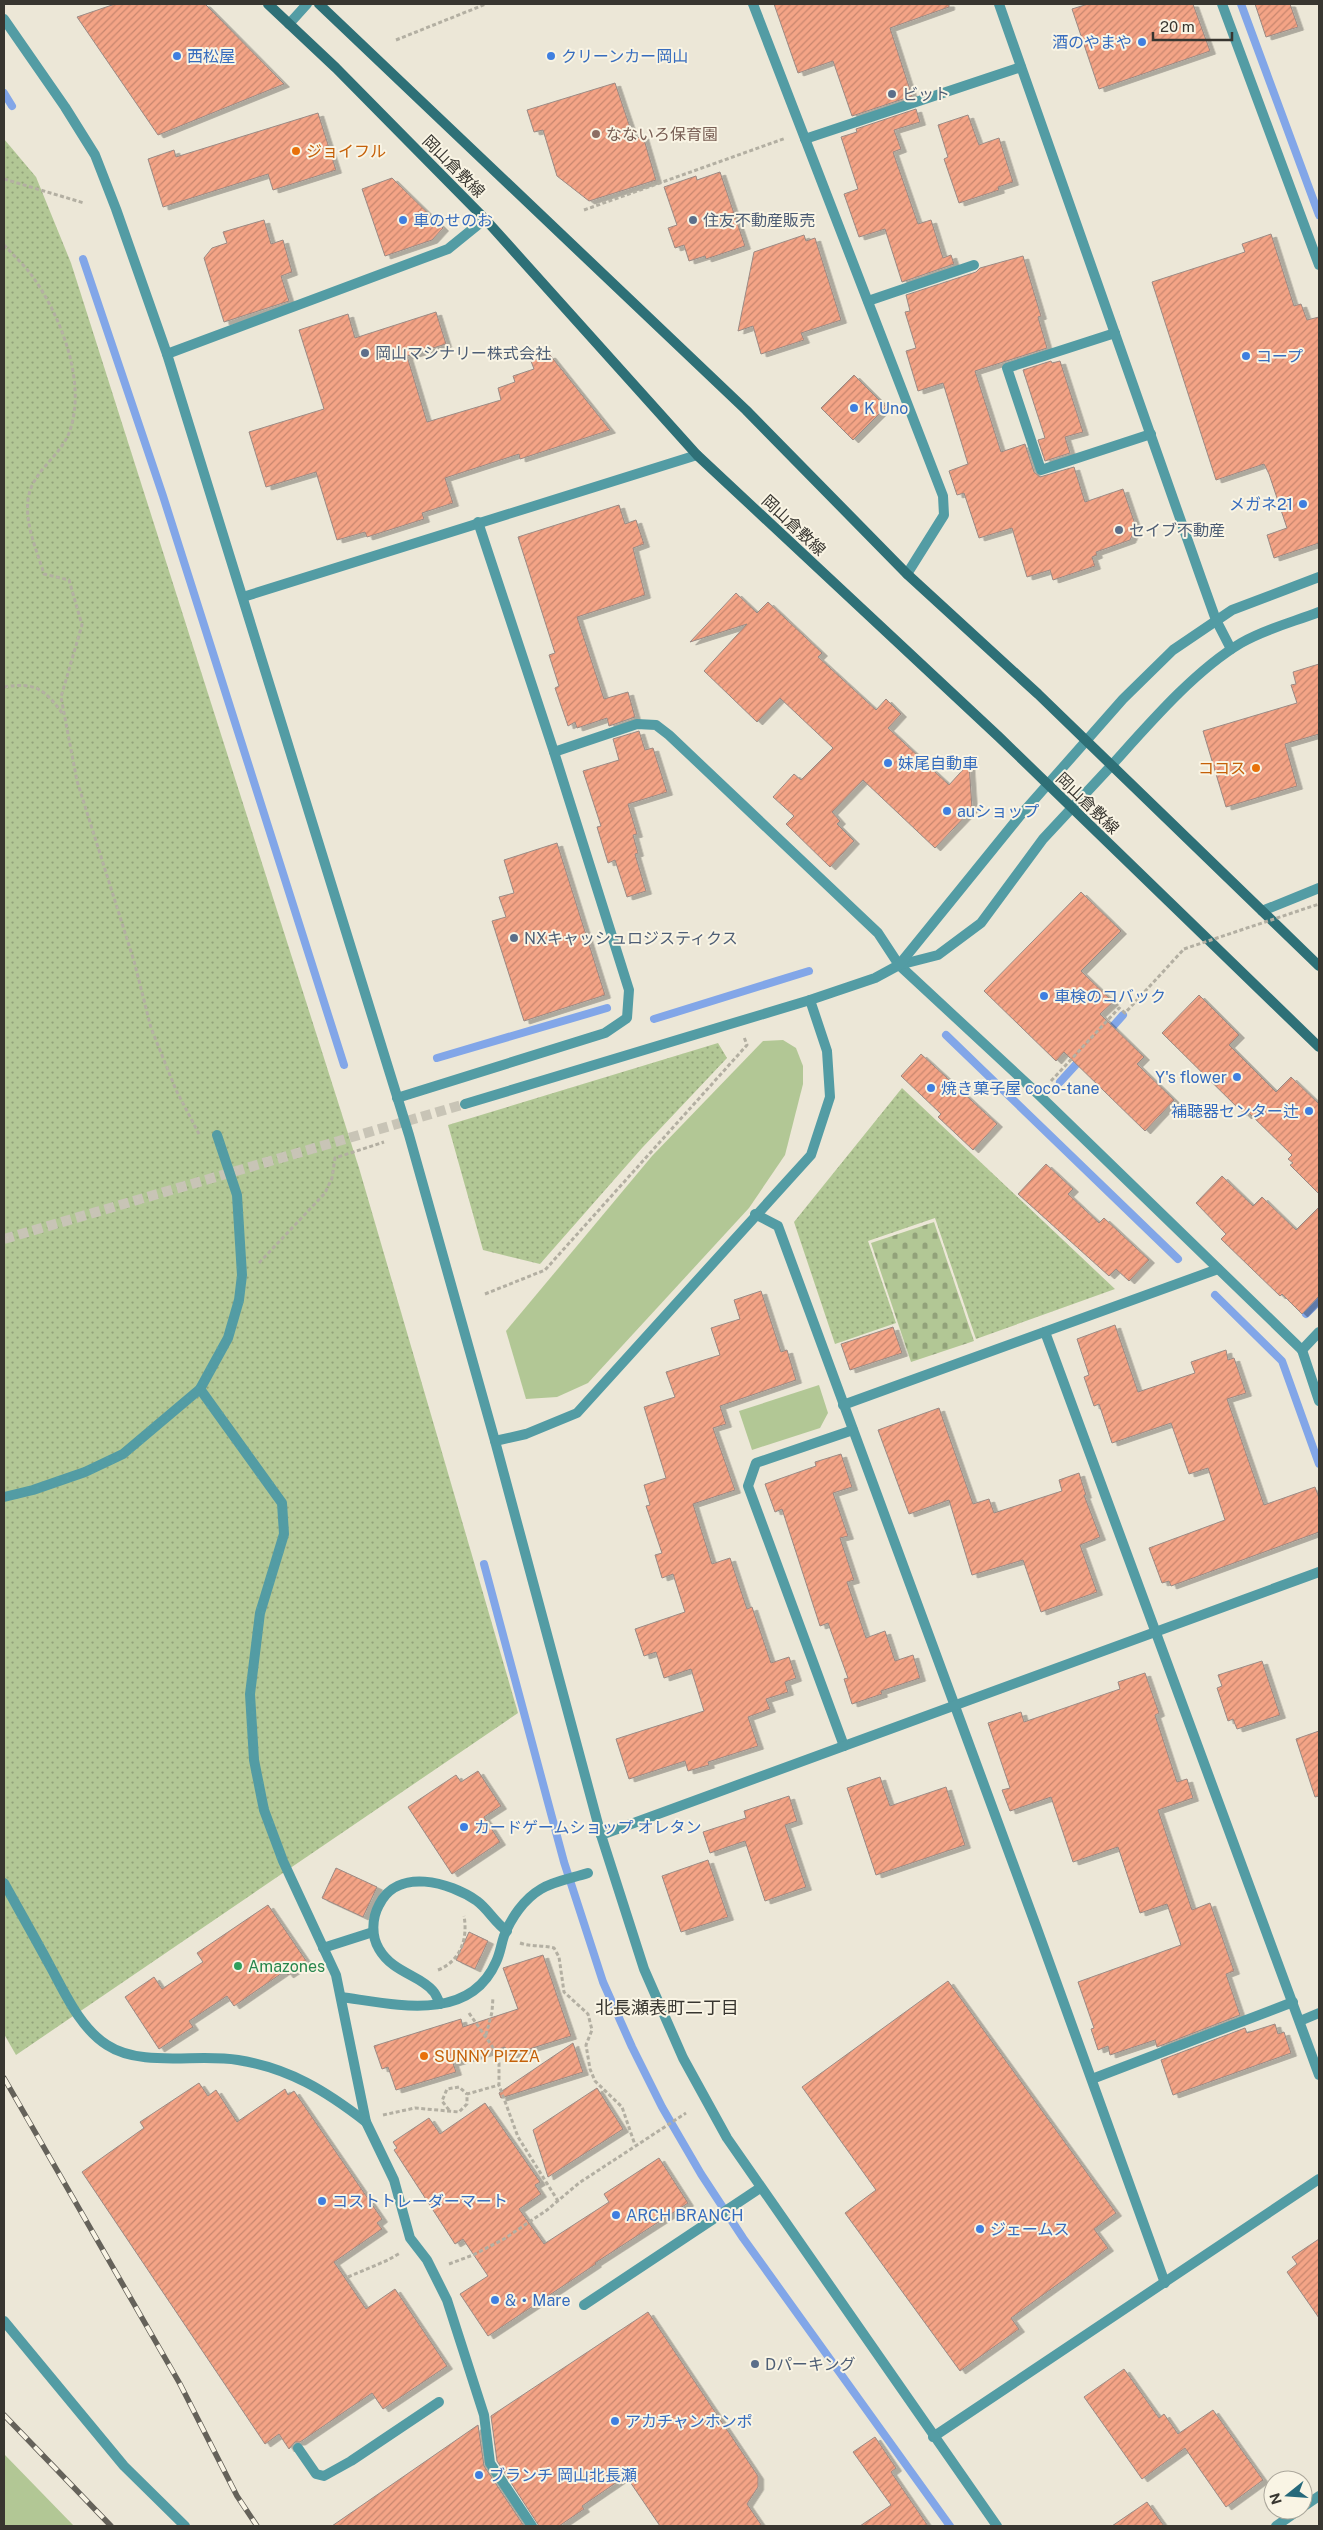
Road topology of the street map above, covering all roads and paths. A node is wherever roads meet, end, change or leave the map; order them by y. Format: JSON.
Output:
{"nodes":[{"id":1,"x":268,"y":4,"type":"edge"},
{"id":2,"x":307,"y":4,"type":"edge"},
{"id":3,"x":319,"y":4,"type":"edge"},
{"id":4,"x":486,"y":4,"type":"edge"},
{"id":5,"x":753,"y":4,"type":"edge"},
{"id":6,"x":999,"y":4,"type":"edge"},
{"id":7,"x":1222,"y":4,"type":"edge"},
{"id":8,"x":4,"y":19,"type":"edge"},
{"id":9,"x":289,"y":24,"type":"junction"},
{"id":10,"x":396,"y":40,"type":"dead end"},
{"id":11,"x":1022,"y":67,"type":"junction"},
{"id":12,"x":804,"y":135,"type":"junction"},
{"id":13,"x":4,"y":179,"type":"edge"},
{"id":14,"x":84,"y":203,"type":"dead end"},
{"id":15,"x":584,"y":210,"type":"dead end"},
{"id":16,"x":485,"y":219,"type":"junction"},
{"id":17,"x":4,"y":245,"type":"edge"},
{"id":18,"x":974,"y":266,"type":"dead end"},
{"id":19,"x":1319,"y":266,"type":"edge"},
{"id":20,"x":868,"y":301,"type":"junction"},
{"id":21,"x":1115,"y":333,"type":"junction"},
{"id":22,"x":168,"y":354,"type":"junction"},
{"id":23,"x":1150,"y":434,"type":"junction"},
{"id":24,"x":697,"y":455,"type":"junction"},
{"id":25,"x":478,"y":522,"type":"junction"},
{"id":26,"x":907,"y":574,"type":"junction"},
{"id":27,"x":1319,"y":578,"type":"edge"},
{"id":28,"x":243,"y":597,"type":"junction"},
{"id":29,"x":1319,"y":612,"type":"edge"},
{"id":30,"x":1216,"y":620,"type":"junction"},
{"id":31,"x":1231,"y":649,"type":"junction"},
{"id":32,"x":4,"y":687,"type":"edge"},
{"id":33,"x":63,"y":715,"type":"junction"},
{"id":34,"x":1086,"y":741,"type":"junction"},
{"id":35,"x":554,"y":752,"type":"junction"},
{"id":36,"x":1110,"y":766,"type":"junction"},
{"id":37,"x":1048,"y":785,"type":"junction"},
{"id":38,"x":1072,"y":808,"type":"junction"},
{"id":39,"x":1319,"y":888,"type":"edge"},
{"id":40,"x":1319,"y":904,"type":"edge"},
{"id":41,"x":1262,"y":911,"type":"junction"},
{"id":42,"x":899,"y":965,"type":"junction"},
{"id":43,"x":1319,"y":966,"type":"edge"},
{"id":44,"x":810,"y":1000,"type":"junction"},
{"id":45,"x":740,"y":1021,"type":"junction"},
{"id":46,"x":1319,"y":1047,"type":"edge"},
{"id":47,"x":1038,"y":1094,"type":"junction"},
{"id":48,"x":397,"y":1098,"type":"junction"},
{"id":49,"x":466,"y":1104,"type":"tunnel mouth"},
{"id":50,"x":217,"y":1135,"type":"joint"},
{"id":51,"x":384,"y":1142,"type":"dead end"},
{"id":52,"x":755,"y":1214,"type":"junction"},
{"id":53,"x":1218,"y":1269,"type":"junction"},
{"id":54,"x":242,"y":1275,"type":"junction"},
{"id":55,"x":485,"y":1294,"type":"dead end"},
{"id":56,"x":1045,"y":1332,"type":"junction"},
{"id":57,"x":1319,"y":1332,"type":"edge"},
{"id":58,"x":1302,"y":1350,"type":"junction"},
{"id":59,"x":200,"y":1389,"type":"junction"},
{"id":60,"x":1319,"y":1401,"type":"edge"},
{"id":61,"x":843,"y":1405,"type":"junction"},
{"id":62,"x":853,"y":1430,"type":"junction"},
{"id":63,"x":495,"y":1441,"type":"junction"},
{"id":64,"x":4,"y":1497,"type":"edge"},
{"id":65,"x":1319,"y":1572,"type":"edge"},
{"id":66,"x":1156,"y":1633,"type":"junction"},
{"id":67,"x":954,"y":1705,"type":"junction"},
{"id":68,"x":844,"y":1746,"type":"junction"},
{"id":69,"x":601,"y":1835,"type":"junction"},
{"id":70,"x":588,"y":1873,"type":"dead end"},
{"id":71,"x":4,"y":1883,"type":"edge"},
{"id":72,"x":464,"y":1914,"type":"dead end"},
{"id":73,"x":373,"y":1932,"type":"junction"},
{"id":74,"x":506,"y":1933,"type":"junction"},
{"id":75,"x":323,"y":1948,"type":"junction"},
{"id":76,"x":429,"y":1973,"type":"dead end"},
{"id":77,"x":342,"y":1997,"type":"junction"},
{"id":78,"x":458,"y":2000,"type":"junction"},
{"id":79,"x":1293,"y":2002,"type":"junction"},
{"id":80,"x":440,"y":2004,"type":"junction"},
{"id":81,"x":1319,"y":2013,"type":"edge"},
{"id":82,"x":1300,"y":2021,"type":"junction"},
{"id":83,"x":1319,"y":2075,"type":"edge"},
{"id":84,"x":1092,"y":2079,"type":"junction"},
{"id":85,"x":499,"y":2085,"type":"junction"},
{"id":86,"x":467,"y":2094,"type":"junction"},
{"id":87,"x":452,"y":2112,"type":"junction"},
{"id":88,"x":686,"y":2113,"type":"dead end"},
{"id":89,"x":366,"y":2122,"type":"junction"},
{"id":90,"x":635,"y":2145,"type":"junction"},
{"id":91,"x":1319,"y":2180,"type":"edge"},
{"id":92,"x":760,"y":2188,"type":"junction"},
{"id":93,"x":558,"y":2201,"type":"junction"},
{"id":94,"x":414,"y":2242,"type":"junction"},
{"id":95,"x":432,"y":2270,"type":"junction"},
{"id":96,"x":348,"y":2276,"type":"dead end"},
{"id":97,"x":1165,"y":2284,"type":"junction"},
{"id":98,"x":584,"y":2305,"type":"dead end"},
{"id":99,"x":4,"y":2321,"type":"edge"},
{"id":100,"x":438,"y":2402,"type":"dead end"},
{"id":101,"x":933,"y":2437,"type":"junction"},
{"id":102,"x":298,"y":2448,"type":"dead end"},
{"id":103,"x":185,"y":2526,"type":"edge"},
{"id":104,"x":532,"y":2526,"type":"edge"},
{"id":105,"x":997,"y":2526,"type":"edge"}],
"edges":[{"from":1,"to":9,"type":"main road","name":"岡山倉敷線"},
{"from":2,"to":9,"type":"street"},
{"from":3,"to":26,"type":"main road","name":"岡山倉敷線"},
{"from":4,"to":10,"type":"path"},
{"from":5,"to":12,"type":"street"},
{"from":6,"to":11,"type":"street"},
{"from":7,"to":19,"type":"street"},
{"from":8,"to":22,"type":"street"},
{"from":9,"to":16,"type":"main road","name":"岡山倉敷線"},
{"from":11,"to":12,"type":"street"},
{"from":11,"to":21,"type":"street"},
{"from":12,"to":15,"type":"path"},
{"from":12,"to":20,"type":"street"},
{"from":13,"to":14,"type":"path"},
{"from":16,"to":22,"type":"street"},
{"from":16,"to":24,"type":"main road","name":"岡山倉敷線"},
{"from":17,"to":33,"type":"path"},
{"from":18,"to":20,"type":"street"},
{"from":20,"to":26,"type":"street"},
{"from":21,"to":23,"type":"street"},
{"from":21,"to":23,"type":"street"},
{"from":22,"to":28,"type":"street"},
{"from":23,"to":30,"type":"street"},
{"from":24,"to":25,"type":"street"},
{"from":24,"to":37,"type":"main road","name":"岡山倉敷線"},
{"from":25,"to":28,"type":"street"},
{"from":25,"to":35,"type":"street"},
{"from":26,"to":34,"type":"main road","name":"岡山倉敷線"},
{"from":27,"to":30,"type":"street"},
{"from":28,"to":48,"type":"street"},
{"from":29,"to":31,"type":"street"},
{"from":30,"to":31,"type":"street"},
{"from":30,"to":34,"type":"street"},
{"from":31,"to":36,"type":"street"},
{"from":32,"to":33,"type":"path"},
{"from":33,"to":50,"type":"path"},
{"from":34,"to":36,"type":"main road","name":"岡山倉敷線"},
{"from":34,"to":37,"type":"street"},
{"from":35,"to":42,"type":"street"},
{"from":35,"to":48,"type":"street"},
{"from":36,"to":38,"type":"street"},
{"from":36,"to":41,"type":"main road","name":"岡山倉敷線"},
{"from":37,"to":38,"type":"main road","name":"岡山倉敷線"},
{"from":37,"to":42,"type":"street"},
{"from":38,"to":42,"type":"street"},
{"from":38,"to":46,"type":"main road","name":"岡山倉敷線"},
{"from":39,"to":41,"type":"street"},
{"from":40,"to":47,"type":"path","bridge":true},
{"from":41,"to":43,"type":"main road","name":"岡山倉敷線"},
{"from":42,"to":44,"type":"street"},
{"from":42,"to":47,"type":"street"},
{"from":44,"to":45,"type":"street"},
{"from":44,"to":52,"type":"street"},
{"from":45,"to":49,"type":"street"},
{"from":45,"to":55,"type":"path"},
{"from":47,"to":53,"type":"street"},
{"from":48,"to":63,"type":"street"},
{"from":50,"to":54,"type":"street"},
{"from":51,"to":54,"type":"path"},
{"from":52,"to":61,"type":"street"},
{"from":52,"to":63,"type":"street"},
{"from":53,"to":56,"type":"street"},
{"from":53,"to":58,"type":"street"},
{"from":54,"to":59,"type":"street"},
{"from":56,"to":61,"type":"street"},
{"from":56,"to":66,"type":"street"},
{"from":57,"to":58,"type":"street"},
{"from":58,"to":60,"type":"street"},
{"from":59,"to":64,"type":"street"},
{"from":59,"to":75,"type":"street"},
{"from":61,"to":62,"type":"street"},
{"from":62,"to":67,"type":"street"},
{"from":62,"to":68,"type":"street"},
{"from":63,"to":69,"type":"street"},
{"from":65,"to":66,"type":"street"},
{"from":66,"to":67,"type":"street"},
{"from":66,"to":79,"type":"street"},
{"from":67,"to":68,"type":"street"},
{"from":67,"to":84,"type":"street"},
{"from":68,"to":69,"type":"street"},
{"from":69,"to":92,"type":"street"},
{"from":70,"to":74,"type":"street"},
{"from":71,"to":89,"type":"street"},
{"from":72,"to":76,"type":"path"},
{"from":73,"to":74,"type":"street"},
{"from":73,"to":75,"type":"street"},
{"from":73,"to":80,"type":"street"},
{"from":74,"to":78,"type":"street"},
{"from":74,"to":90,"type":"path"},
{"from":75,"to":77,"type":"street"},
{"from":77,"to":80,"type":"street"},
{"from":77,"to":89,"type":"street"},
{"from":78,"to":80,"type":"street"},
{"from":78,"to":85,"type":"path"},
{"from":79,"to":82,"type":"street"},
{"from":79,"to":84,"type":"street"},
{"from":81,"to":82,"type":"street"},
{"from":82,"to":83,"type":"street"},
{"from":84,"to":97,"type":"street"},
{"from":85,"to":86,"type":"path"},
{"from":85,"to":93,"type":"path"},
{"from":86,"to":87,"type":"path"},
{"from":86,"to":87,"type":"path"},
{"from":87,"to":89,"type":"path"},
{"from":88,"to":90,"type":"path"},
{"from":89,"to":94,"type":"street"},
{"from":90,"to":93,"type":"path"},
{"from":91,"to":97,"type":"street"},
{"from":92,"to":98,"type":"street"},
{"from":92,"to":101,"type":"street"},
{"from":93,"to":95,"type":"path"},
{"from":94,"to":95,"type":"street"},
{"from":94,"to":96,"type":"path"},
{"from":95,"to":104,"type":"street"},
{"from":97,"to":101,"type":"street"},
{"from":99,"to":103,"type":"street"},
{"from":100,"to":102,"type":"street"},
{"from":101,"to":105,"type":"street"}]}
